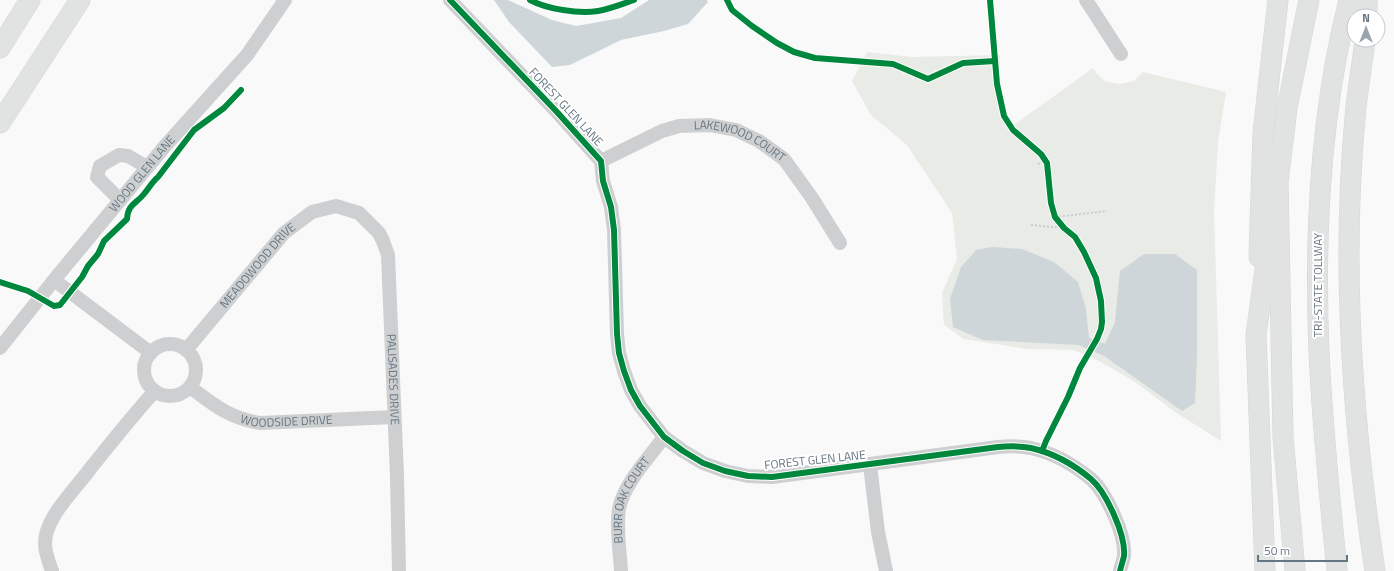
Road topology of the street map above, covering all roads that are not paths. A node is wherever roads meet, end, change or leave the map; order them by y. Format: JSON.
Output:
{"nodes":[{"id":1,"x":30,"y":0,"type":"edge"},
{"id":2,"x":80,"y":0,"type":"edge"},
{"id":3,"x":285,"y":0,"type":"edge"},
{"id":4,"x":450,"y":0,"type":"edge"},
{"id":5,"x":1086,"y":0,"type":"edge"},
{"id":6,"x":1278,"y":0,"type":"edge"},
{"id":7,"x":1309,"y":0,"type":"edge"},
{"id":8,"x":1349,"y":0,"type":"edge"},
{"id":9,"x":0,"y":48,"type":"edge"},
{"id":10,"x":1364,"y":48,"type":"edge"},
{"id":11,"x":1121,"y":54,"type":"dead end"},
{"id":12,"x":0,"y":123,"type":"edge"},
{"id":13,"x":601,"y":161,"type":"junction"},
{"id":14,"x":148,"y":167,"type":"junction"},
{"id":15,"x":1278,"y":182,"type":"junction"},
{"id":16,"x":120,"y":200,"type":"junction"},
{"id":17,"x":345,"y":208,"type":"joint"},
{"id":18,"x":840,"y":243,"type":"dead end"},
{"id":19,"x":54,"y":280,"type":"junction"},
{"id":20,"x":1256,"y":335,"type":"junction"},
{"id":21,"x":0,"y":348,"type":"edge"},
{"id":22,"x":186,"y":350,"type":"junction"},
{"id":23,"x":151,"y":353,"type":"junction"},
{"id":24,"x":190,"y":387,"type":"junction"},
{"id":25,"x":155,"y":391,"type":"junction"},
{"id":26,"x":394,"y":417,"type":"junction"},
{"id":27,"x":664,"y":437,"type":"junction"},
{"id":28,"x":870,"y":465,"type":"junction"},
{"id":29,"x":52,"y":571,"type":"edge"},
{"id":30,"x":399,"y":571,"type":"edge"},
{"id":31,"x":621,"y":571,"type":"edge"},
{"id":32,"x":886,"y":571,"type":"edge"},
{"id":33,"x":1120,"y":571,"type":"edge"},
{"id":34,"x":1265,"y":571,"type":"edge"},
{"id":35,"x":1294,"y":571,"type":"edge"},
{"id":36,"x":1338,"y":571,"type":"edge"},
{"id":37,"x":1375,"y":571,"type":"edge"}],
"edges":[{"from":1,"to":9,"type":"highway"},
{"from":2,"to":12,"type":"highway"},
{"from":3,"to":14,"type":"street","name":"WOOD GLEN LANE"},
{"from":4,"to":13,"type":"street","name":"FOREST GLEN LANE"},
{"from":5,"to":11,"type":"street"},
{"from":6,"to":20,"type":"highway"},
{"from":7,"to":15,"type":"highway"},
{"from":8,"to":36,"type":"highway","name":"TRI-STATE TOLLWAY"},
{"from":10,"to":37,"type":"highway"},
{"from":13,"to":18,"type":"street","name":"LAKEWOOD COURT"},
{"from":13,"to":27,"type":"street","name":"FOREST GLEN LANE"},
{"from":14,"to":16,"type":"street","name":"WOOD GLEN LANE"},
{"from":14,"to":16,"type":"street"},
{"from":15,"to":20,"type":"highway"},
{"from":15,"to":35,"type":"highway"},
{"from":16,"to":19,"type":"street","name":"WOOD GLEN LANE"},
{"from":17,"to":22,"type":"street","name":"MEADOWOOD DRIVE"},
{"from":17,"to":26,"type":"street","name":"PALISADES DRIVE"},
{"from":19,"to":21,"type":"street","name":"WOOD GLEN LANE"},
{"from":19,"to":23,"type":"street"},
{"from":20,"to":34,"type":"highway"},
{"from":22,"to":23,"type":"street"},
{"from":22,"to":24,"type":"street"},
{"from":23,"to":25,"type":"street"},
{"from":24,"to":25,"type":"street"},
{"from":24,"to":26,"type":"street","name":"WOODSIDE DRIVE"},
{"from":25,"to":29,"type":"street"},
{"from":26,"to":30,"type":"street","name":"PALISADES DRIVE"},
{"from":27,"to":28,"type":"street","name":"FOREST GLEN LANE"},
{"from":27,"to":31,"type":"street","name":"BURR OAK COURT"},
{"from":28,"to":32,"type":"street"},
{"from":28,"to":33,"type":"street","name":"FOREST GLEN LANE"}]}
